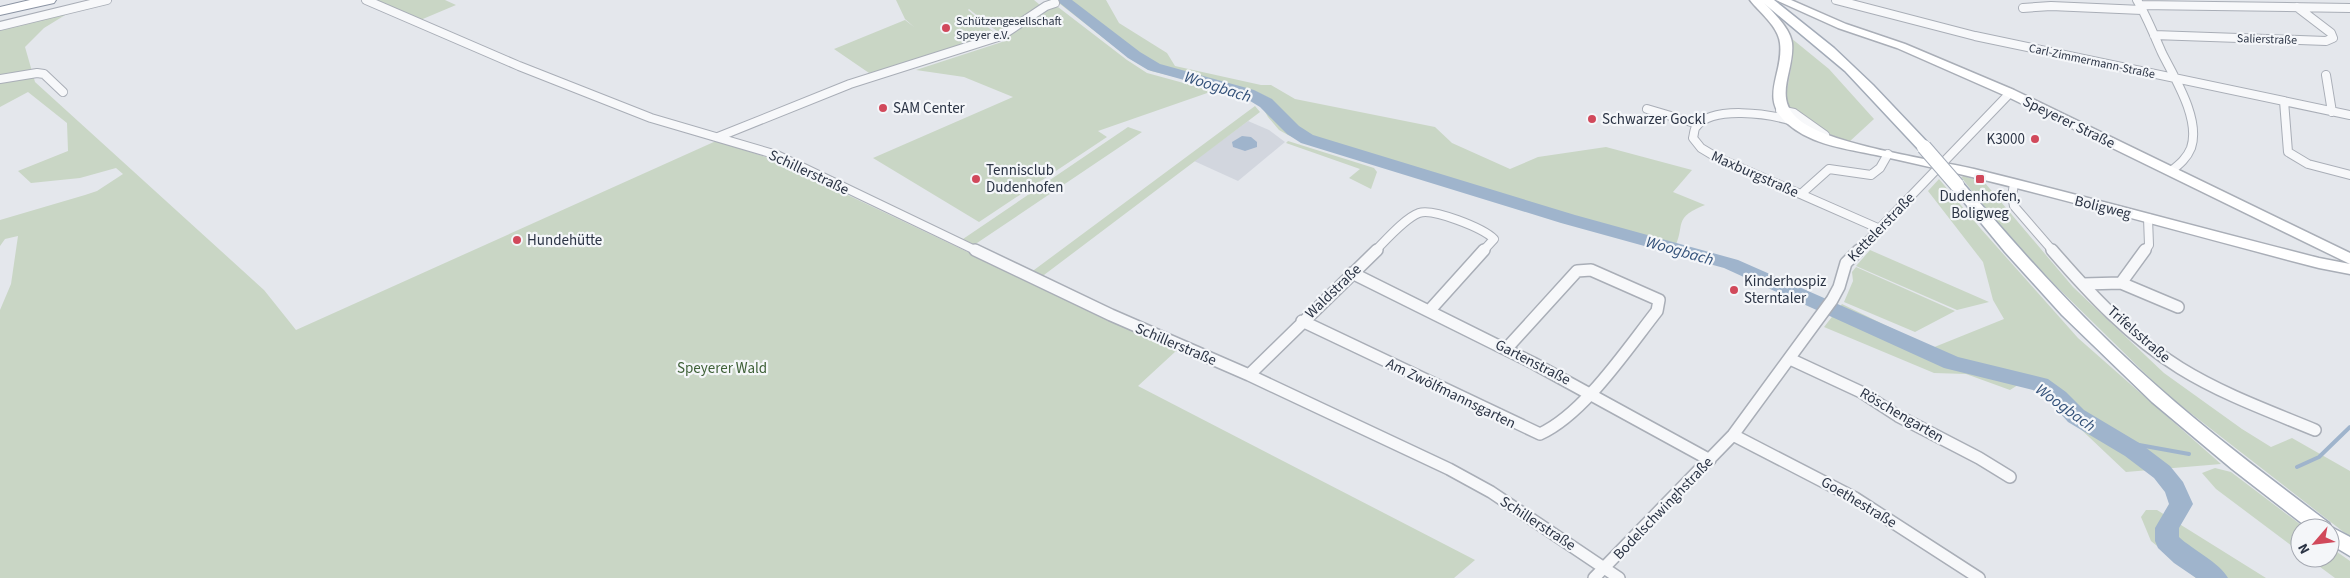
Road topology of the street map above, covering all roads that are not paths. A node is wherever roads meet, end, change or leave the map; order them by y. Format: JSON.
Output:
{"nodes":[{"id":1,"x":27,"y":0,"type":"edge"},
{"id":2,"x":49,"y":0,"type":"edge"},
{"id":3,"x":106,"y":0,"type":"edge"},
{"id":4,"x":366,"y":0,"type":"edge"},
{"id":5,"x":1756,"y":0,"type":"edge"},
{"id":6,"x":1766,"y":0,"type":"edge"},
{"id":7,"x":1782,"y":0,"type":"edge"},
{"id":8,"x":1836,"y":0,"type":"edge"},
{"id":9,"x":1055,"y":3,"type":"dead end"},
{"id":10,"x":1870,"y":4,"type":"edge"},
{"id":11,"x":2140,"y":5,"type":"edge"},
{"id":12,"x":0,"y":6,"type":"edge"},
{"id":13,"x":2297,"y":7,"type":"junction"},
{"id":14,"x":2023,"y":8,"type":"dead end"},
{"id":15,"x":2350,"y":8,"type":"edge"},
{"id":16,"x":0,"y":11,"type":"edge"},
{"id":17,"x":0,"y":26,"type":"edge"},
{"id":18,"x":2154,"y":35,"type":"junction"},
{"id":19,"x":2326,"y":75,"type":"dead end"},
{"id":20,"x":0,"y":79,"type":"edge"},
{"id":21,"x":2175,"y":79,"type":"junction"},
{"id":22,"x":63,"y":92,"type":"dead end"},
{"id":23,"x":2010,"y":93,"type":"junction"},
{"id":24,"x":2284,"y":102,"type":"junction"},
{"id":25,"x":1647,"y":109,"type":"dead end"},
{"id":26,"x":1783,"y":110,"type":"junction"},
{"id":27,"x":2332,"y":112,"type":"junction"},
{"id":28,"x":1754,"y":114,"type":"junction"},
{"id":29,"x":2350,"y":115,"type":"edge"},
{"id":30,"x":1792,"y":120,"type":"junction"},
{"id":31,"x":1698,"y":124,"type":"junction"},
{"id":32,"x":718,"y":137,"type":"junction"},
{"id":33,"x":1855,"y":146,"type":"junction"},
{"id":34,"x":1888,"y":154,"type":"junction"},
{"id":35,"x":1940,"y":165,"type":"junction"},
{"id":36,"x":2171,"y":171,"type":"junction"},
{"id":37,"x":2350,"y":175,"type":"edge"},
{"id":38,"x":2014,"y":184,"type":"junction"},
{"id":39,"x":1801,"y":194,"type":"junction"},
{"id":40,"x":2148,"y":218,"type":"junction"},
{"id":41,"x":1880,"y":229,"type":"junction"},
{"id":42,"x":2350,"y":259,"type":"edge"},
{"id":43,"x":2350,"y":269,"type":"edge"},
{"id":44,"x":1352,"y":273,"type":"junction"},
{"id":45,"x":2121,"y":283,"type":"junction"},
{"id":46,"x":2083,"y":284,"type":"junction"},
{"id":47,"x":2178,"y":308,"type":"dead end"},
{"id":48,"x":1430,"y":310,"type":"junction"},
{"id":49,"x":1302,"y":321,"type":"junction"},
{"id":50,"x":1507,"y":348,"type":"junction"},
{"id":51,"x":1790,"y":359,"type":"junction"},
{"id":52,"x":1249,"y":375,"type":"junction"},
{"id":53,"x":1591,"y":392,"type":"junction"},
{"id":54,"x":2314,"y":430,"type":"dead end"},
{"id":55,"x":1733,"y":435,"type":"junction"},
{"id":56,"x":1722,"y":447,"type":"joint"},
{"id":57,"x":1710,"y":460,"type":"junction"},
{"id":58,"x":2010,"y":477,"type":"dead end"},
{"id":59,"x":2309,"y":518,"type":"edge"},
{"id":60,"x":1605,"y":568,"type":"junction"},
{"id":61,"x":1594,"y":578,"type":"edge"},
{"id":62,"x":1619,"y":578,"type":"edge"},
{"id":63,"x":1979,"y":578,"type":"edge"}],
"edges":[{"from":1,"to":12,"type":"highway"},
{"from":2,"to":16,"type":"highway"},
{"from":3,"to":17,"type":"street"},
{"from":4,"to":32,"type":"street","name":"Schillerstraße"},
{"from":5,"to":26,"type":"main road"},
{"from":6,"to":59,"type":"main road","bridge":true},
{"from":7,"to":23,"type":"main road","name":"Speyerer Straße"},
{"from":8,"to":10,"type":"street","name":"Carl-Zimmermann-Straße"},
{"from":9,"to":32,"type":"street"},
{"from":10,"to":21,"type":"street","name":"Carl-Zimmermann-Straße"},
{"from":11,"to":13,"type":"street"},
{"from":11,"to":14,"type":"street"},
{"from":11,"to":18,"type":"street"},
{"from":13,"to":15,"type":"street"},
{"from":13,"to":18,"type":"street","name":"Salierstraße"},
{"from":18,"to":21,"type":"street"},
{"from":19,"to":27,"type":"street"},
{"from":20,"to":22,"type":"street"},
{"from":21,"to":24,"type":"street","name":"Carl-Zimmermann-Straße"},
{"from":21,"to":36,"type":"street"},
{"from":23,"to":35,"type":"street","name":"Kettelerstraße"},
{"from":23,"to":36,"type":"main road","name":"Speyerer Straße"},
{"from":24,"to":27,"type":"street","name":"Carl-Zimmermann-Straße"},
{"from":24,"to":37,"type":"street"},
{"from":25,"to":31,"type":"street"},
{"from":26,"to":28,"type":"street","name":"Boligweg"},
{"from":26,"to":30,"type":"main road","name":"Boligweg"},
{"from":26,"to":33,"type":"street","name":"Boligweg"},
{"from":27,"to":29,"type":"street","name":"Carl-Zimmermann-Straße"},
{"from":28,"to":30,"type":"street","name":"Boligweg"},
{"from":28,"to":31,"type":"street","name":"Boligweg"},
{"from":30,"to":33,"type":"main road","name":"Boligweg"},
{"from":31,"to":39,"type":"street","name":"Maxburgstraße"},
{"from":32,"to":52,"type":"street","name":"Schillerstraße"},
{"from":33,"to":34,"type":"main road","name":"Boligweg"},
{"from":34,"to":35,"type":"main road","name":"Boligweg"},
{"from":34,"to":39,"type":"street"},
{"from":35,"to":38,"type":"main road","name":"Boligweg"},
{"from":35,"to":41,"type":"street","name":"Kettelerstraße"},
{"from":36,"to":42,"type":"main road","name":"Speyerer Straße"},
{"from":38,"to":40,"type":"main road","name":"Boligweg"},
{"from":38,"to":46,"type":"street","name":"Trifelsstraße"},
{"from":39,"to":41,"type":"street","name":"Maxburgstraße"},
{"from":40,"to":43,"type":"main road","name":"Boligweg"},
{"from":40,"to":45,"type":"street"},
{"from":41,"to":51,"type":"street","name":"Kettelerstraße"},
{"from":44,"to":48,"type":"street","name":"Gartenstraße"},
{"from":44,"to":48,"type":"street","name":"Waldstraße"},
{"from":44,"to":49,"type":"street","name":"Waldstraße"},
{"from":45,"to":46,"type":"street"},
{"from":45,"to":47,"type":"street"},
{"from":46,"to":54,"type":"street","name":"Trifelsstraße"},
{"from":48,"to":50,"type":"street","name":"Gartenstraße"},
{"from":49,"to":52,"type":"street","name":"Waldstraße"},
{"from":49,"to":53,"type":"street","name":"Am Zwölfmannsgarten"},
{"from":50,"to":53,"type":"street","name":"Gartenstraße"},
{"from":50,"to":53,"type":"street","name":"Am Zwölfmannsgarten"},
{"from":51,"to":55,"type":"street","name":"Kettelerstraße"},
{"from":51,"to":58,"type":"street","name":"Röschengarten"},
{"from":52,"to":60,"type":"street","name":"Schillerstraße"},
{"from":53,"to":57,"type":"street","name":"Gartenstraße"},
{"from":55,"to":56,"type":"street","name":"Kettelerstraße"},
{"from":55,"to":63,"type":"street","name":"Goethestraße"},
{"from":56,"to":57,"type":"street","name":"Bodelschwinghstraße"},
{"from":57,"to":60,"type":"street","name":"Bodelschwinghstraße"},
{"from":60,"to":61,"type":"street","name":"Bodelschwinghstraße"},
{"from":60,"to":62,"type":"street","name":"Schillerstraße"}]}
